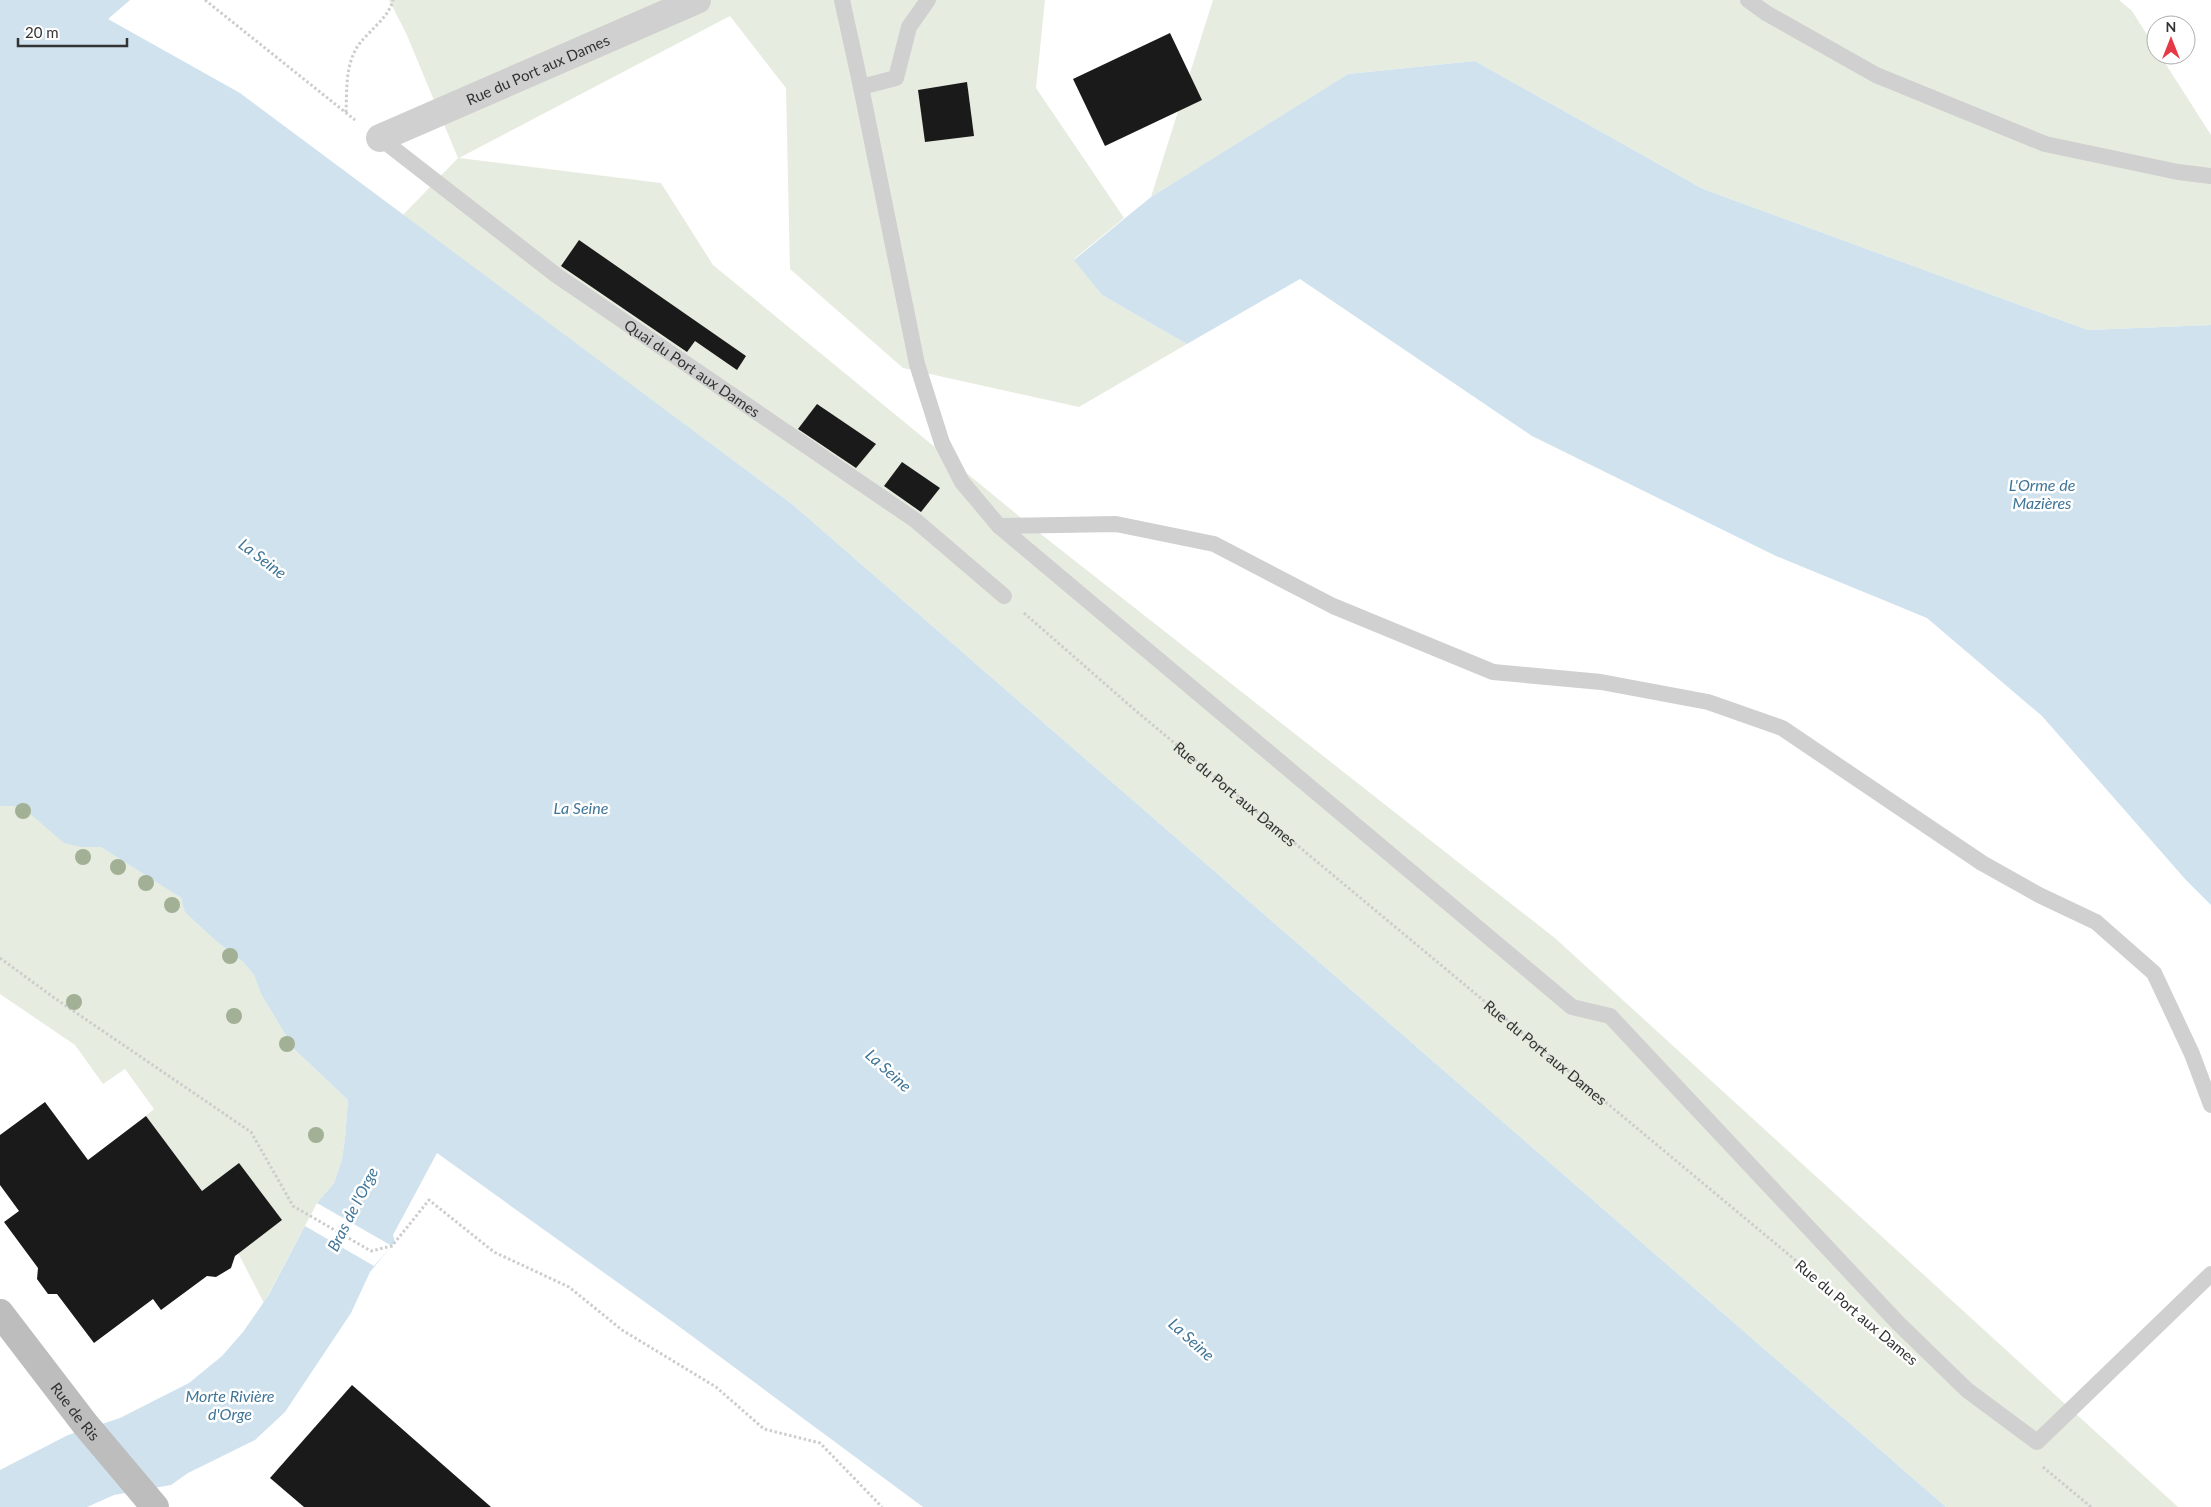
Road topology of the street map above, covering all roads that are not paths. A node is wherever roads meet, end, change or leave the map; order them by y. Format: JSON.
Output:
{"nodes":[{"id":1,"x":697,"y":0,"type":"edge"},
{"id":2,"x":842,"y":0,"type":"edge"},
{"id":3,"x":928,"y":0,"type":"edge"},
{"id":4,"x":1748,"y":0,"type":"edge"},
{"id":5,"x":862,"y":87,"type":"junction"},
{"id":6,"x":380,"y":138,"type":"joint"},
{"id":7,"x":2211,"y":176,"type":"edge"},
{"id":8,"x":999,"y":526,"type":"junction"},
{"id":9,"x":1004,"y":596,"type":"road end"},
{"id":10,"x":2211,"y":1105,"type":"edge"},
{"id":11,"x":2211,"y":1274,"type":"edge"},
{"id":12,"x":0,"y":1313,"type":"edge"},
{"id":13,"x":155,"y":1507,"type":"edge"}],
"edges":[{"from":1,"to":6,"type":"street","name":"Rue du Port aux Dames"},
{"from":2,"to":5,"type":"lane"},
{"from":3,"to":5,"type":"lane"},
{"from":4,"to":7,"type":"lane"},
{"from":5,"to":8,"type":"lane"},
{"from":6,"to":9,"type":"lane","name":"Quai du Port aux Dames"},
{"from":8,"to":10,"type":"lane"},
{"from":8,"to":11,"type":"lane"},
{"from":12,"to":13,"type":"main road","name":"Rue de Ris"}]}
